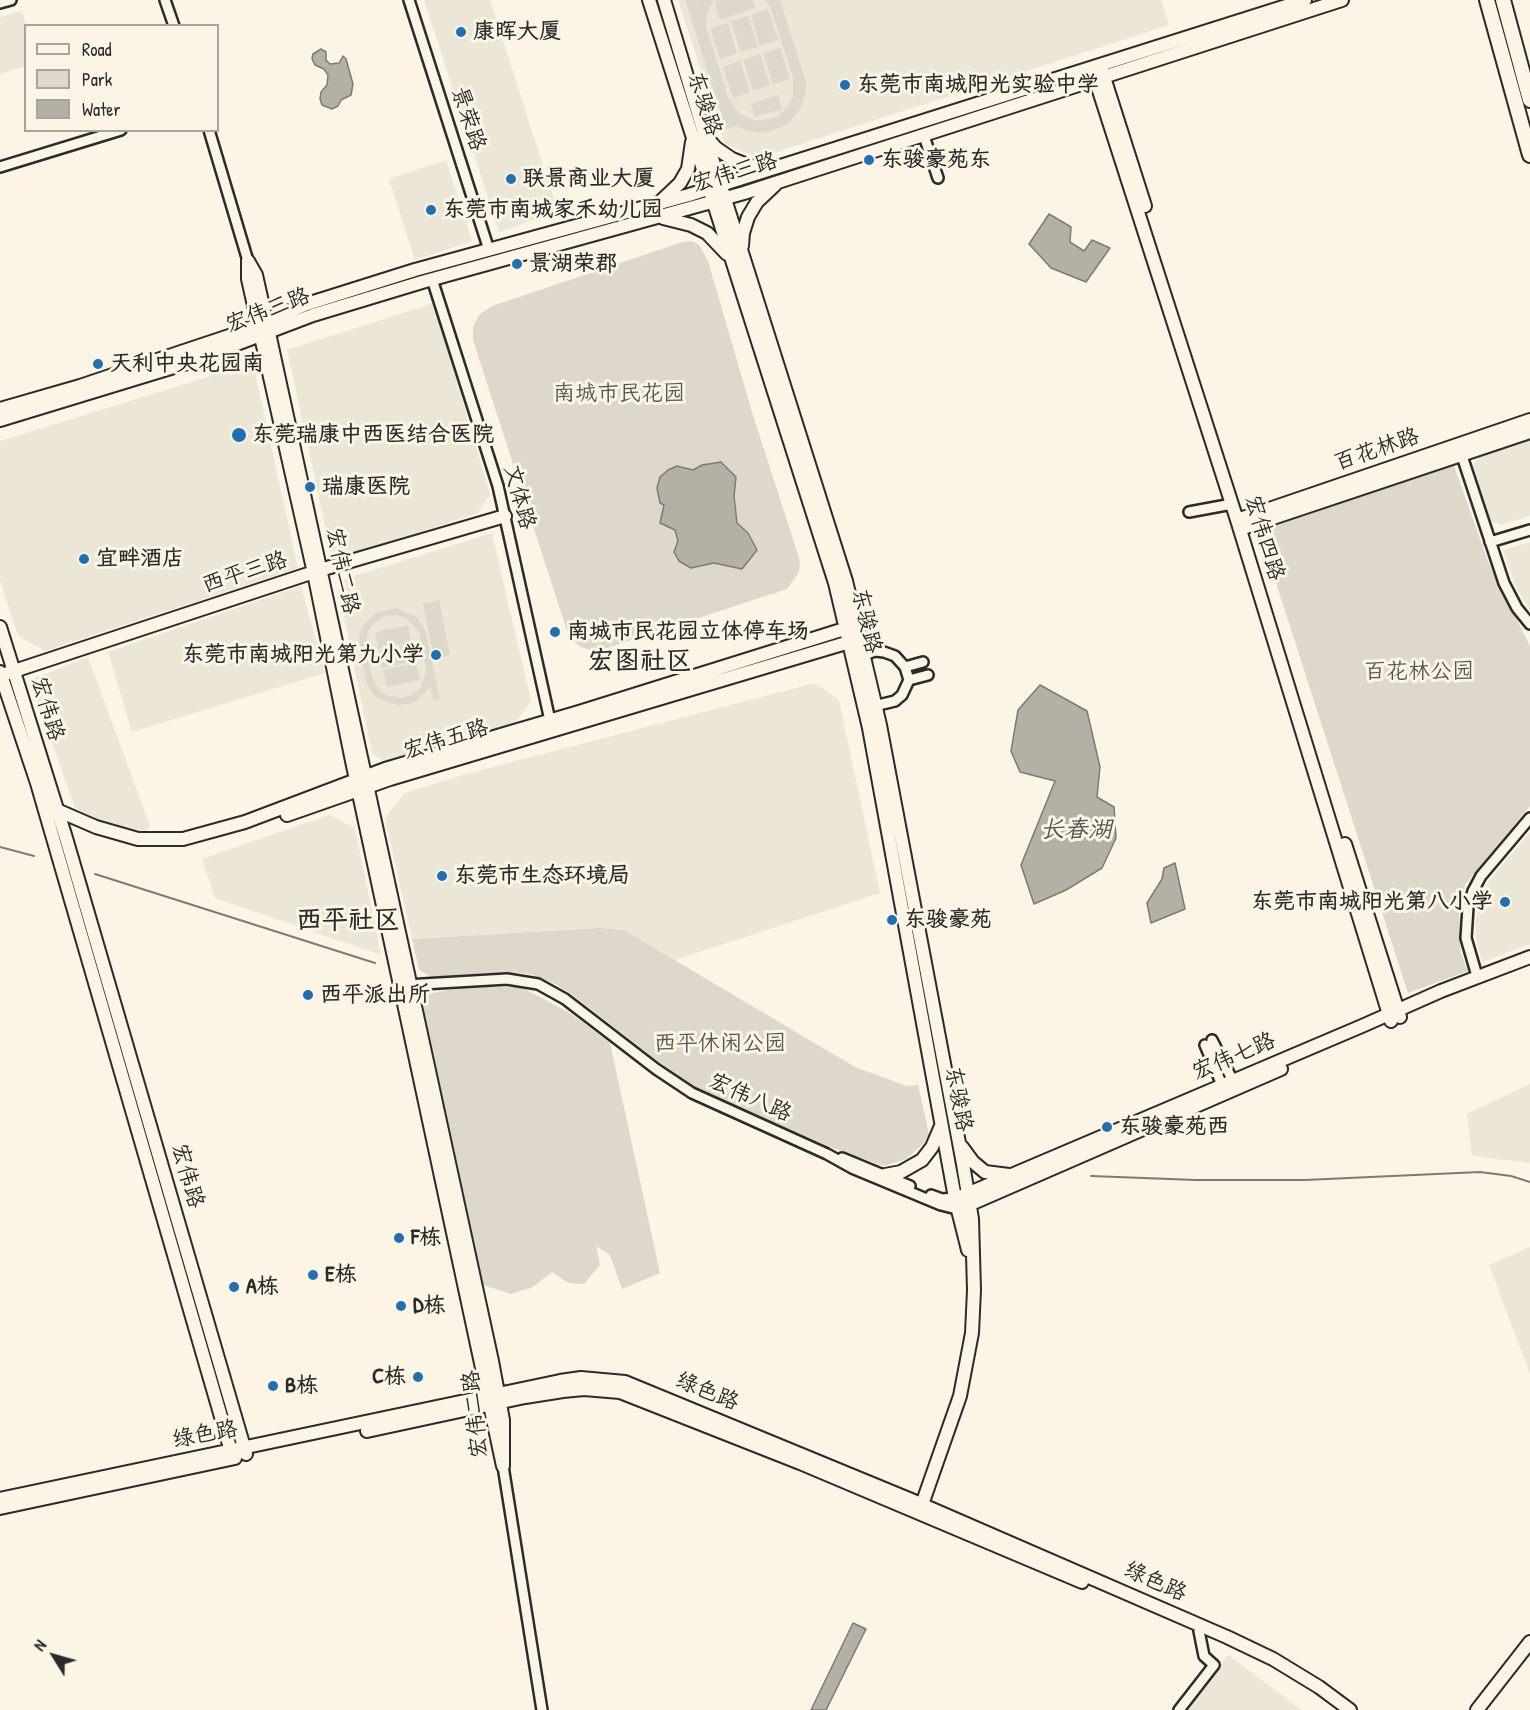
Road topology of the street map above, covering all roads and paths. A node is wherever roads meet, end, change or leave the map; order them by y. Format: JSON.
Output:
{"nodes":[{"id":1,"x":11,"y":0,"type":"edge"},
{"id":2,"x":165,"y":0,"type":"edge"},
{"id":3,"x":409,"y":0,"type":"edge"},
{"id":4,"x":649,"y":0,"type":"edge"},
{"id":5,"x":664,"y":0,"type":"edge"},
{"id":6,"x":1305,"y":0,"type":"edge"},
{"id":7,"x":1342,"y":0,"type":"edge"},
{"id":8,"x":1479,"y":0,"type":"edge"},
{"id":9,"x":1487,"y":0,"type":"edge"},
{"id":10,"x":0,"y":3,"type":"edge"},
{"id":11,"x":1505,"y":4,"type":"edge"},
{"id":12,"x":1491,"y":14,"type":"junction"},
{"id":13,"x":173,"y":24,"type":"edge"},
{"id":14,"x":1098,"y":73,"type":"junction"},
{"id":15,"x":1530,"y":100,"type":"edge"},
{"id":16,"x":114,"y":132,"type":"edge"},
{"id":17,"x":210,"y":132,"type":"edge"},
{"id":18,"x":924,"y":136,"type":"junction"},
{"id":19,"x":699,"y":137,"type":"junction"},
{"id":20,"x":1530,"y":155,"type":"edge"},
{"id":21,"x":0,"y":167,"type":"edge"},
{"id":22,"x":772,"y":169,"type":"junction"},
{"id":23,"x":938,"y":178,"type":"dead end"},
{"id":24,"x":781,"y":181,"type":"junction"},
{"id":25,"x":715,"y":187,"type":"junction"},
{"id":26,"x":719,"y":200,"type":"junction"},
{"id":27,"x":659,"y":203,"type":"junction"},
{"id":28,"x":658,"y":218,"type":"junction"},
{"id":29,"x":489,"y":250,"type":"junction"},
{"id":30,"x":742,"y":251,"type":"junction"},
{"id":31,"x":731,"y":259,"type":"junction"},
{"id":32,"x":248,"y":261,"type":"joint"},
{"id":33,"x":432,"y":279,"type":"junction"},
{"id":34,"x":264,"y":328,"type":"junction"},
{"id":35,"x":0,"y":409,"type":"edge"},
{"id":36,"x":0,"y":420,"type":"edge"},
{"id":37,"x":1530,"y":420,"type":"edge"},
{"id":38,"x":1530,"y":432,"type":"edge"},
{"id":39,"x":1460,"y":450,"type":"junction"},
{"id":40,"x":1232,"y":504,"type":"junction"},
{"id":41,"x":1189,"y":512,"type":"dead end"},
{"id":42,"x":505,"y":516,"type":"junction"},
{"id":43,"x":1242,"y":524,"type":"junction"},
{"id":44,"x":1530,"y":530,"type":"edge"},
{"id":45,"x":1490,"y":542,"type":"junction"},
{"id":46,"x":317,"y":572,"type":"junction"},
{"id":47,"x":1530,"y":624,"type":"edge"},
{"id":48,"x":0,"y":627,"type":"edge"},
{"id":49,"x":851,"y":627,"type":"junction"},
{"id":50,"x":855,"y":640,"type":"junction"},
{"id":51,"x":859,"y":657,"type":"junction"},
{"id":52,"x":924,"y":662,"type":"dead end"},
{"id":53,"x":905,"y":667,"type":"junction"},
{"id":54,"x":4,"y":674,"type":"edge"},
{"id":55,"x":928,"y":675,"type":"dead end"},
{"id":56,"x":909,"y":680,"type":"junction"},
{"id":57,"x":870,"y":707,"type":"junction"},
{"id":58,"x":551,"y":725,"type":"junction"},
{"id":59,"x":362,"y":783,"type":"junction"},
{"id":60,"x":51,"y":811,"type":"junction"},
{"id":61,"x":1530,"y":818,"type":"edge"},
{"id":62,"x":60,"y":839,"type":"junction"},
{"id":63,"x":1530,"y":957,"type":"edge"},
{"id":64,"x":1530,"y":965,"type":"edge"},
{"id":65,"x":1477,"y":976,"type":"junction"},
{"id":66,"x":406,"y":985,"type":"junction"},
{"id":67,"x":1394,"y":1016,"type":"junction"},
{"id":68,"x":1209,"y":1042,"type":"dead end"},
{"id":69,"x":1228,"y":1083,"type":"junction"},
{"id":70,"x":941,"y":1125,"type":"junction"},
{"id":71,"x":959,"y":1142,"type":"junction"},
{"id":72,"x":827,"y":1154,"type":"junction"},
{"id":73,"x":885,"y":1175,"type":"junction"},
{"id":74,"x":1013,"y":1175,"type":"junction"},
{"id":75,"x":969,"y":1199,"type":"junction"},
{"id":76,"x":956,"y":1204,"type":"junction"},
{"id":77,"x":973,"y":1269,"type":"junction"},
{"id":78,"x":494,"y":1400,"type":"junction"},
{"id":79,"x":245,"y":1452,"type":"junction"},
{"id":80,"x":232,"y":1455,"type":"junction"},
{"id":81,"x":503,"y":1466,"type":"joint"},
{"id":82,"x":0,"y":1499,"type":"edge"},
{"id":83,"x":0,"y":1508,"type":"edge"},
{"id":84,"x":921,"y":1509,"type":"junction"},
{"id":85,"x":1199,"y":1631,"type":"junction"},
{"id":86,"x":1530,"y":1642,"type":"edge"},
{"id":87,"x":1530,"y":1652,"type":"edge"},
{"id":88,"x":542,"y":1710,"type":"edge"},
{"id":89,"x":1179,"y":1710,"type":"edge"},
{"id":90,"x":1340,"y":1710,"type":"edge"},
{"id":91,"x":1350,"y":1710,"type":"edge"},
{"id":92,"x":1477,"y":1710,"type":"edge"},
{"id":93,"x":1484,"y":1710,"type":"edge"}],
"edges":[{"from":1,"to":10,"type":"street"},
{"from":2,"to":13,"type":"street"},
{"from":3,"to":29,"type":"street","name":"景荣路"},
{"from":4,"to":19,"type":"street","name":"东骏路"},
{"from":5,"to":19,"type":"street","name":"东骏路"},
{"from":6,"to":14,"type":"street","name":"宏伟三路"},
{"from":7,"to":14,"type":"street","name":"宏伟三路"},
{"from":8,"to":12,"type":"main road"},
{"from":9,"to":12,"type":"main road"},
{"from":11,"to":15,"type":"main road"},
{"from":12,"to":20,"type":"main road"},
{"from":14,"to":18,"type":"street","name":"宏伟三路"},
{"from":14,"to":22,"type":"street","name":"宏伟三路"},
{"from":14,"to":40,"type":"street","name":"宏伟四路"},
{"from":14,"to":43,"type":"street","name":"宏伟四路"},
{"from":16,"to":21,"type":"street"},
{"from":17,"to":32,"type":"street","name":"宏伟二路"},
{"from":18,"to":23,"type":"street"},
{"from":18,"to":24,"type":"street","name":"宏伟三路"},
{"from":19,"to":22,"type":"street"},
{"from":19,"to":25,"type":"street","name":"东骏路"},
{"from":19,"to":27,"type":"street"},
{"from":22,"to":25,"type":"street","name":"宏伟三路"},
{"from":24,"to":26,"type":"street","name":"宏伟三路"},
{"from":24,"to":30,"type":"street"},
{"from":25,"to":26,"type":"street","name":"东骏路"},
{"from":25,"to":27,"type":"street","name":"宏伟三路"},
{"from":26,"to":28,"type":"street","name":"宏伟三路"},
{"from":26,"to":30,"type":"street","name":"东骏路"},
{"from":26,"to":31,"type":"street","name":"东骏路"},
{"from":27,"to":29,"type":"street","name":"宏伟三路"},
{"from":28,"to":31,"type":"street"},
{"from":28,"to":33,"type":"street","name":"宏伟三路"},
{"from":29,"to":34,"type":"street","name":"宏伟三路"},
{"from":30,"to":49,"type":"street","name":"东骏路"},
{"from":31,"to":49,"type":"street","name":"东骏路"},
{"from":32,"to":34,"type":"street","name":"宏伟二路"},
{"from":33,"to":34,"type":"street","name":"宏伟三路"},
{"from":33,"to":42,"type":"street","name":"文体路"},
{"from":34,"to":35,"type":"street","name":"宏伟三路"},
{"from":34,"to":36,"type":"street","name":"宏伟三路"},
{"from":34,"to":46,"type":"street","name":"宏伟二路"},
{"from":37,"to":39,"type":"street","name":"百花林路"},
{"from":38,"to":39,"type":"street","name":"百花林路"},
{"from":39,"to":43,"type":"street","name":"百花林路"},
{"from":39,"to":45,"type":"street"},
{"from":40,"to":41,"type":"street"},
{"from":40,"to":43,"type":"street","name":"宏伟四路"},
{"from":42,"to":46,"type":"street","name":"西平三路"},
{"from":42,"to":58,"type":"street","name":"文体路"},
{"from":43,"to":67,"type":"street","name":"宏伟四路"},
{"from":44,"to":45,"type":"street"},
{"from":45,"to":47,"type":"street"},
{"from":46,"to":54,"type":"street","name":"西平三路"},
{"from":46,"to":59,"type":"street","name":"宏伟二路"},
{"from":48,"to":54,"type":"street","name":"宏伟路"},
{"from":49,"to":50,"type":"street","name":"东骏路"},
{"from":49,"to":58,"type":"street","name":"宏伟五路"},
{"from":50,"to":51,"type":"street","name":"东骏路"},
{"from":50,"to":58,"type":"street","name":"宏伟五路"},
{"from":51,"to":53,"type":"street"},
{"from":51,"to":57,"type":"street","name":"东骏路"},
{"from":52,"to":53,"type":"street"},
{"from":53,"to":56,"type":"street"},
{"from":54,"to":60,"type":"street","name":"宏伟路"},
{"from":55,"to":56,"type":"street"},
{"from":56,"to":57,"type":"street"},
{"from":57,"to":70,"type":"street","name":"东骏路"},
{"from":57,"to":71,"type":"street","name":"东骏路"},
{"from":58,"to":59,"type":"street","name":"宏伟五路"},
{"from":59,"to":60,"type":"street","name":"宏伟五路"},
{"from":59,"to":66,"type":"street","name":"宏伟二路"},
{"from":60,"to":62,"type":"street","name":"宏伟路"},
{"from":61,"to":65,"type":"street"},
{"from":62,"to":79,"type":"street","name":"宏伟路"},
{"from":62,"to":80,"type":"street","name":"宏伟路"},
{"from":63,"to":65,"type":"street","name":"宏伟七路"},
{"from":64,"to":67,"type":"street","name":"宏伟七路"},
{"from":65,"to":67,"type":"street","name":"宏伟七路"},
{"from":66,"to":72,"type":"street","name":"宏伟八路"},
{"from":66,"to":78,"type":"street","name":"宏伟二路"},
{"from":67,"to":69,"type":"street","name":"宏伟七路"},
{"from":67,"to":75,"type":"street","name":"宏伟七路"},
{"from":68,"to":69,"type":"street"},
{"from":69,"to":74,"type":"street","name":"宏伟七路"},
{"from":70,"to":73,"type":"street"},
{"from":70,"to":76,"type":"street","name":"东骏路"},
{"from":71,"to":74,"type":"street"},
{"from":71,"to":75,"type":"street","name":"东骏路"},
{"from":72,"to":73,"type":"street","name":"宏伟八路"},
{"from":72,"to":76,"type":"street","name":"宏伟八路"},
{"from":73,"to":76,"type":"street","name":"宏伟八路"},
{"from":74,"to":75,"type":"street","name":"宏伟七路"},
{"from":75,"to":76,"type":"street","name":"宏伟七路"},
{"from":75,"to":77,"type":"street","name":"东骏路"},
{"from":76,"to":77,"type":"street","name":"东骏路"},
{"from":77,"to":84,"type":"street","name":"东骏路"},
{"from":78,"to":79,"type":"street","name":"绿色路"},
{"from":78,"to":81,"type":"street","name":"宏伟二路"},
{"from":78,"to":84,"type":"street","name":"绿色路"},
{"from":79,"to":80,"type":"street","name":"绿色路"},
{"from":80,"to":82,"type":"street","name":"绿色路"},
{"from":80,"to":83,"type":"street","name":"绿色路"},
{"from":81,"to":88,"type":"street"},
{"from":84,"to":85,"type":"street","name":"绿色路"},
{"from":84,"to":91,"type":"street","name":"绿色路"},
{"from":85,"to":89,"type":"street"},
{"from":85,"to":90,"type":"street","name":"绿色路"},
{"from":86,"to":92,"type":"street"},
{"from":87,"to":93,"type":"street"}]}
